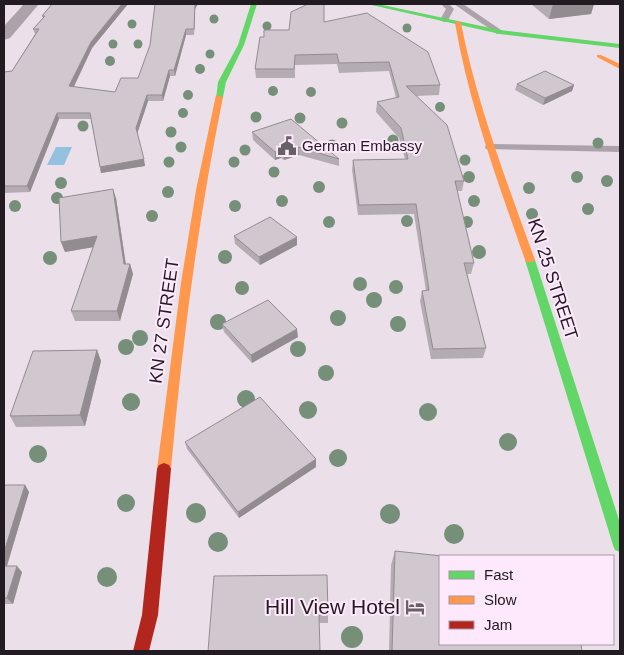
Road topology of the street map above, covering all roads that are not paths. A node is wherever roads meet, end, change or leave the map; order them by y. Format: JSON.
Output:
{"nodes":[{"id":1,"x":32,"y":4,"type":"edge"},
{"id":2,"x":254,"y":4,"type":"edge"},
{"id":3,"x":370,"y":4,"type":"edge"},
{"id":4,"x":445,"y":4,"type":"edge"},
{"id":5,"x":458,"y":4,"type":"edge"},
{"id":6,"x":444,"y":20,"type":"junction"},
{"id":7,"x":458,"y":24,"type":"junction"},
{"id":8,"x":500,"y":32,"type":"junction"},
{"id":9,"x":4,"y":35,"type":"edge"},
{"id":10,"x":525,"y":36,"type":"junction"},
{"id":11,"x":620,"y":36,"type":"edge"},
{"id":12,"x":575,"y":39,"type":"junction"},
{"id":13,"x":620,"y":46,"type":"edge"},
{"id":14,"x":599,"y":56,"type":"junction"},
{"id":15,"x":620,"y":61,"type":"edge"},
{"id":16,"x":620,"y":67,"type":"edge"},
{"id":17,"x":490,"y":147,"type":"junction"},
{"id":18,"x":620,"y":149,"type":"edge"},
{"id":19,"x":620,"y":545,"type":"edge"},
{"id":20,"x":141,"y":651,"type":"edge"}],
"edges":[{"from":1,"to":9,"type":"street"},
{"from":2,"to":20,"type":"street","name":"KN 27 STREET"},
{"from":3,"to":6,"type":"street"},
{"from":4,"to":6,"type":"lane"},
{"from":5,"to":8,"type":"lane"},
{"from":6,"to":7,"type":"street"},
{"from":7,"to":8,"type":"street"},
{"from":7,"to":17,"type":"street","name":"KN 25 STREET"},
{"from":8,"to":10,"type":"street"},
{"from":10,"to":12,"type":"street"},
{"from":10,"to":14,"type":"street"},
{"from":11,"to":12,"type":"street"},
{"from":12,"to":13,"type":"street"},
{"from":14,"to":15,"type":"street"},
{"from":14,"to":16,"type":"street"},
{"from":17,"to":18,"type":"lane"},
{"from":17,"to":19,"type":"street","name":"KN 25 STREET"}]}
